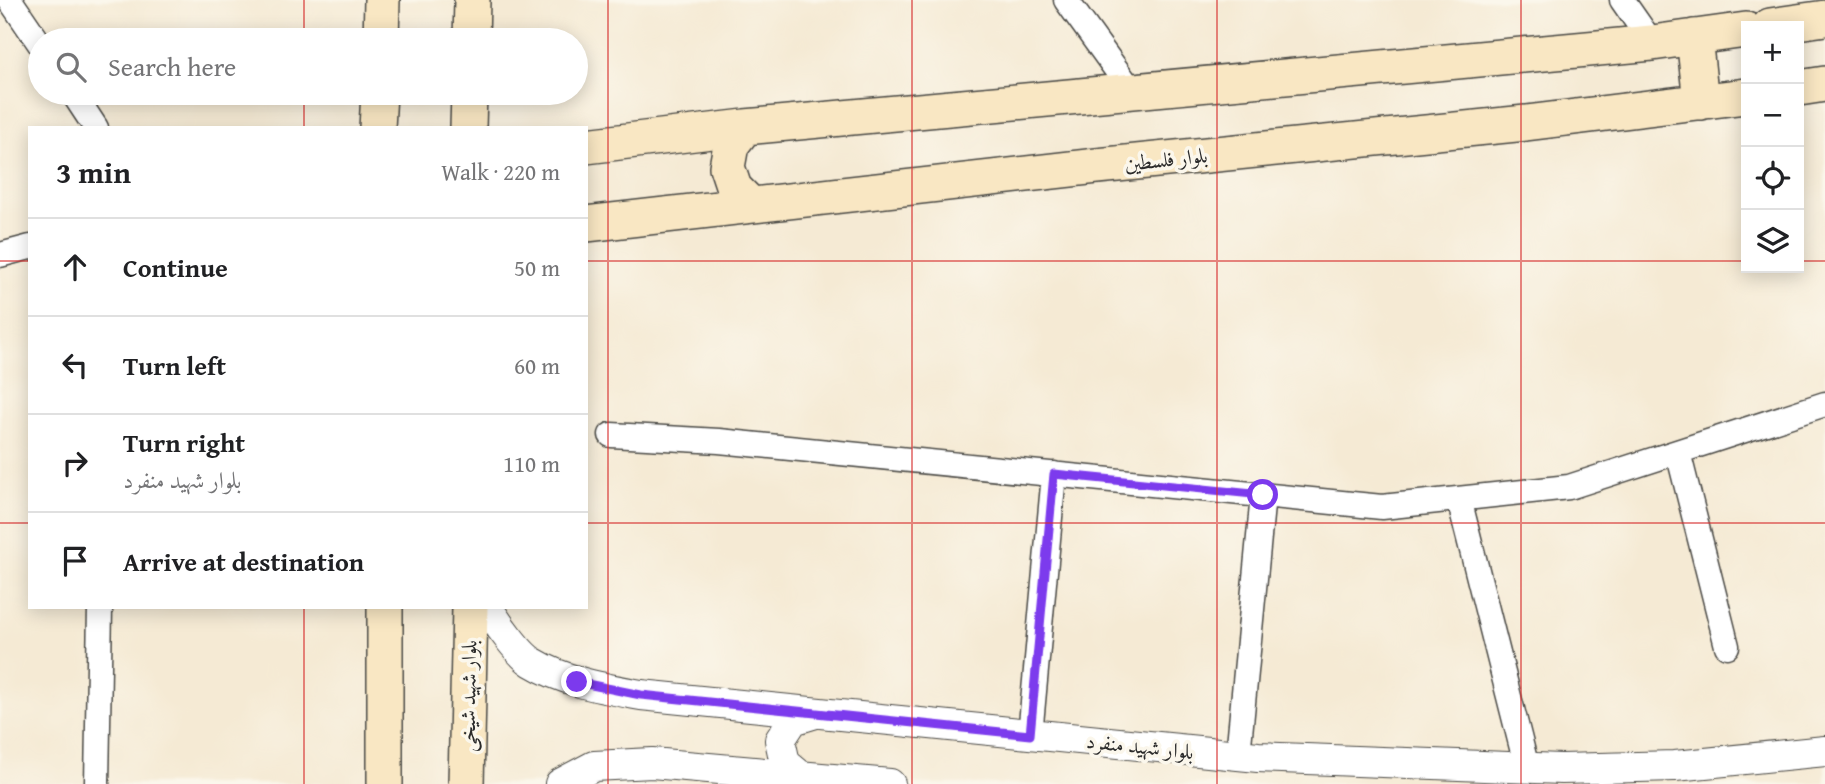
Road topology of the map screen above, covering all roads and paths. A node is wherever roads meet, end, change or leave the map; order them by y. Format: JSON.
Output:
{"nodes":[{"id":1,"x":10,"y":0,"type":"edge"},
{"id":2,"x":382,"y":0,"type":"edge"},
{"id":3,"x":472,"y":0,"type":"edge"},
{"id":4,"x":1066,"y":0,"type":"edge"},
{"id":5,"x":1622,"y":0,"type":"edge"},
{"id":6,"x":1825,"y":18,"type":"edge"},
{"id":7,"x":1804,"y":21,"type":"edge"},
{"id":8,"x":29,"y":28,"type":"edge"},
{"id":9,"x":381,"y":28,"type":"edge"},
{"id":10,"x":471,"y":28,"type":"edge"},
{"id":11,"x":1741,"y":31,"type":"edge"},
{"id":12,"x":1695,"y":37,"type":"junction"},
{"id":13,"x":1652,"y":43,"type":"junction"},
{"id":14,"x":1825,"y":84,"type":"edge"},
{"id":15,"x":1804,"y":87,"type":"edge"},
{"id":16,"x":1131,"y":90,"type":"junction"},
{"id":17,"x":1741,"y":97,"type":"edge"},
{"id":18,"x":1700,"y":102,"type":"junction"},
{"id":19,"x":81,"y":105,"type":"edge"},
{"id":20,"x":378,"y":105,"type":"edge"},
{"id":21,"x":469,"y":105,"type":"edge"},
{"id":22,"x":95,"y":126,"type":"edge"},
{"id":23,"x":377,"y":126,"type":"edge"},
{"id":24,"x":468,"y":126,"type":"edge"},
{"id":25,"x":745,"y":127,"type":"junction"},
{"id":26,"x":588,"y":146,"type":"edge"},
{"id":27,"x":750,"y":204,"type":"junction"},
{"id":28,"x":588,"y":224,"type":"edge"},
{"id":29,"x":28,"y":247,"type":"edge"},
{"id":30,"x":0,"y":254,"type":"edge"},
{"id":31,"x":1825,"y":404,"type":"edge"},
{"id":32,"x":611,"y":435,"type":"dead end"},
{"id":33,"x":1678,"y":452,"type":"junction"},
{"id":34,"x":1054,"y":474,"type":"junction"},
{"id":35,"x":1263,"y":495,"type":"junction"},
{"id":36,"x":1460,"y":499,"type":"junction"},
{"id":37,"x":100,"y":609,"type":"edge"},
{"id":38,"x":385,"y":609,"type":"edge"},
{"id":39,"x":470,"y":609,"type":"edge"},
{"id":40,"x":489,"y":609,"type":"edge"},
{"id":41,"x":1727,"y":646,"type":"dead end"},
{"id":42,"x":816,"y":713,"type":"junction"},
{"id":43,"x":1030,"y":735,"type":"junction"},
{"id":44,"x":1825,"y":751,"type":"edge"},
{"id":45,"x":1238,"y":755,"type":"junction"},
{"id":46,"x":1527,"y":768,"type":"junction"},
{"id":47,"x":803,"y":778,"type":"junction"},
{"id":48,"x":97,"y":784,"type":"edge"},
{"id":49,"x":385,"y":784,"type":"edge"},
{"id":50,"x":466,"y":784,"type":"edge"},
{"id":51,"x":559,"y":784,"type":"edge"},
{"id":52,"x":890,"y":784,"type":"edge"}],
"edges":[{"from":1,"to":8,"type":"street"},
{"from":2,"to":9,"type":"main road"},
{"from":3,"to":10,"type":"main road"},
{"from":4,"to":16,"type":"street"},
{"from":5,"to":13,"type":"street"},
{"from":6,"to":7,"type":"main road"},
{"from":11,"to":12,"type":"main road"},
{"from":12,"to":13,"type":"main road"},
{"from":12,"to":18,"type":"main road"},
{"from":13,"to":16,"type":"main road"},
{"from":14,"to":15,"type":"main road"},
{"from":16,"to":25,"type":"main road"},
{"from":17,"to":18,"type":"main road","name":"بلوار فلسطین"},
{"from":18,"to":27,"type":"main road","name":"بلوار فلسطین"},
{"from":19,"to":22,"type":"street"},
{"from":20,"to":23,"type":"main road"},
{"from":21,"to":24,"type":"main road"},
{"from":25,"to":26,"type":"main road"},
{"from":25,"to":27,"type":"main road"},
{"from":27,"to":28,"type":"main road","name":"بلوار فلسطین"},
{"from":29,"to":30,"type":"street"},
{"from":31,"to":33,"type":"street"},
{"from":32,"to":34,"type":"street"},
{"from":33,"to":36,"type":"street"},
{"from":33,"to":41,"type":"street"},
{"from":34,"to":35,"type":"street"},
{"from":34,"to":43,"type":"street"},
{"from":35,"to":36,"type":"street"},
{"from":35,"to":45,"type":"street"},
{"from":36,"to":46,"type":"street"},
{"from":37,"to":48,"type":"street"},
{"from":38,"to":49,"type":"main road"},
{"from":39,"to":50,"type":"main road","name":"بلوار شهید شیخی"},
{"from":40,"to":42,"type":"street","name":"بلوار شهید منفرد"},
{"from":42,"to":43,"type":"street","name":"بلوار شهید منفرد"},
{"from":42,"to":47,"type":"street"},
{"from":43,"to":45,"type":"street","name":"بلوار شهید منفرد"},
{"from":44,"to":46,"type":"street","name":"بلوار شهید منفرد"},
{"from":45,"to":46,"type":"street","name":"بلوار شهید منفرد"},
{"from":47,"to":51,"type":"street"},
{"from":47,"to":52,"type":"street"}]}
